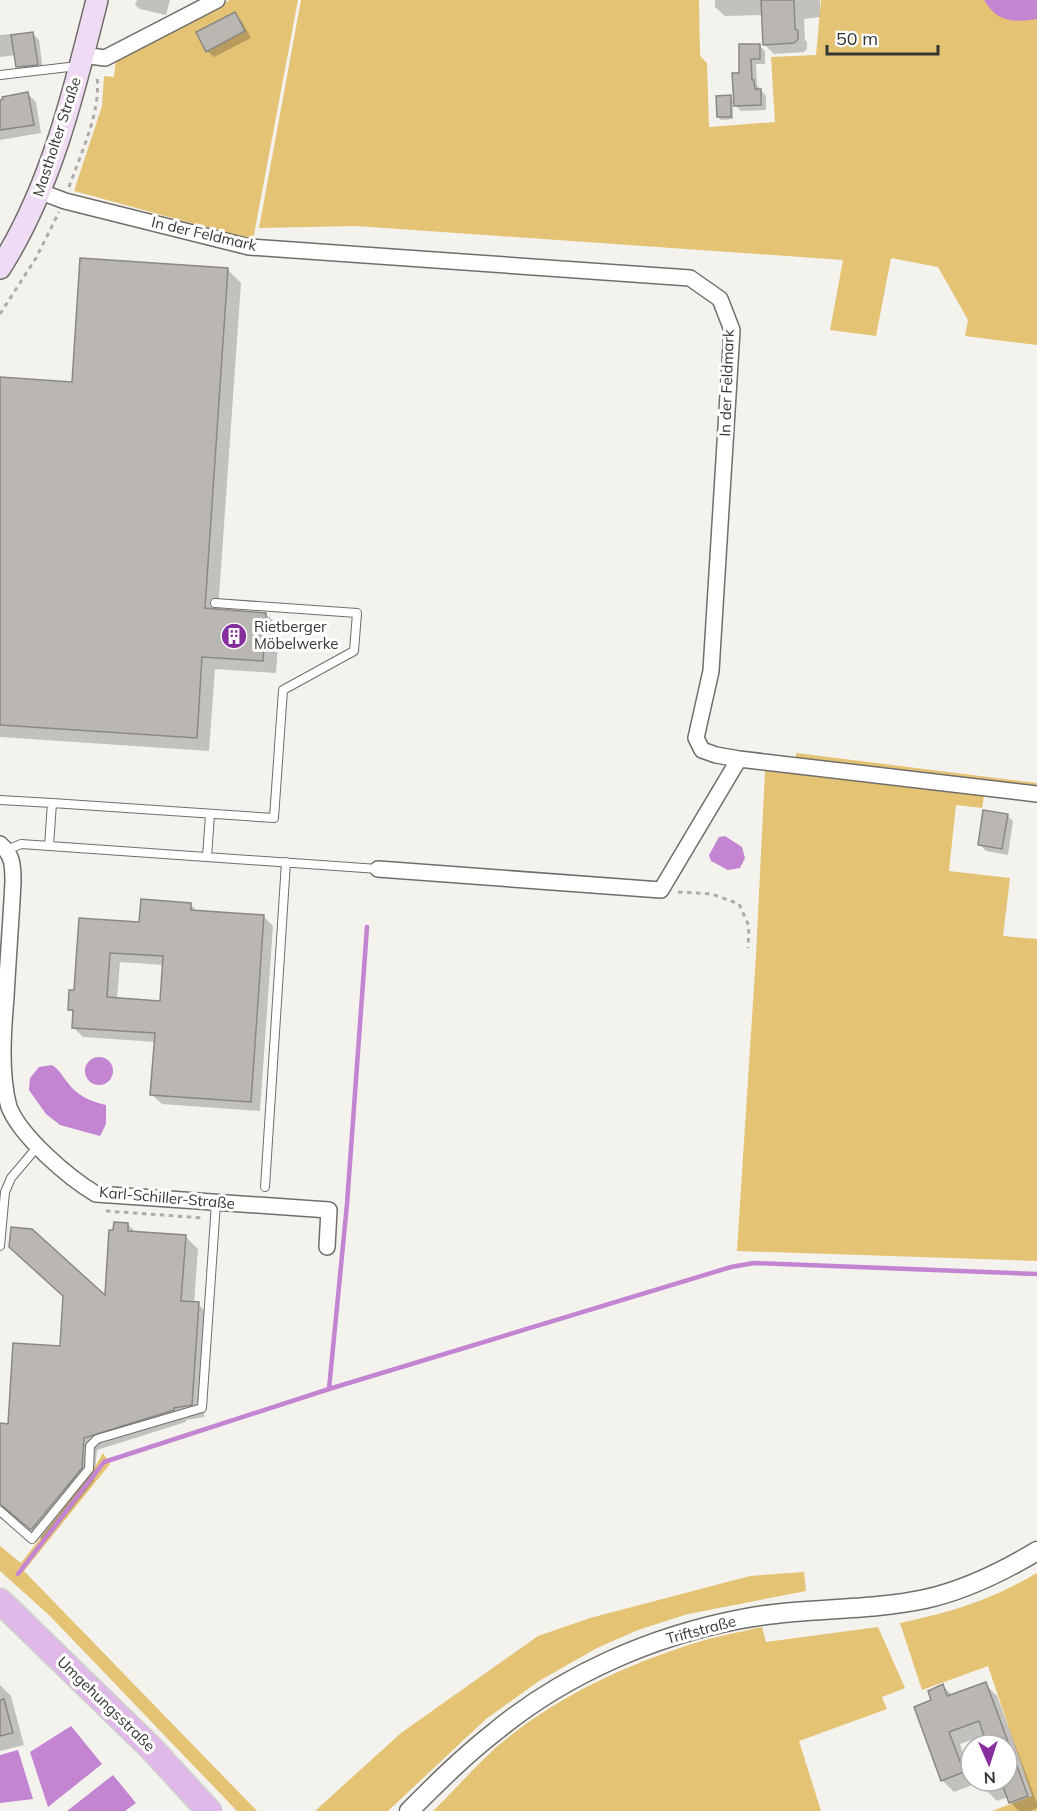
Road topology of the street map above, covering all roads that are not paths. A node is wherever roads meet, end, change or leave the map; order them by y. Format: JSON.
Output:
{"nodes":[{"id":1,"x":98,"y":0,"type":"edge"},
{"id":2,"x":217,"y":0,"type":"edge"},
{"id":3,"x":81,"y":62,"type":"junction"},
{"id":4,"x":0,"y":75,"type":"edge"},
{"id":5,"x":40,"y":192,"type":"junction"},
{"id":6,"x":0,"y":268,"type":"edge"},
{"id":7,"x":215,"y":603,"type":"dead end"},
{"id":8,"x":739,"y":759,"type":"junction"},
{"id":9,"x":1037,"y":794,"type":"edge"},
{"id":10,"x":0,"y":800,"type":"edge"},
{"id":11,"x":52,"y":803,"type":"junction"},
{"id":12,"x":210,"y":814,"type":"junction"},
{"id":13,"x":49,"y":846,"type":"junction"},
{"id":14,"x":3,"y":847,"type":"edge"},
{"id":15,"x":207,"y":857,"type":"junction"},
{"id":16,"x":286,"y":862,"type":"junction"},
{"id":17,"x":378,"y":869,"type":"joint"},
{"id":18,"x":2,"y":1030,"type":"edge"},
{"id":19,"x":38,"y":1146,"type":"junction"},
{"id":20,"x":265,"y":1186,"type":"dead end"},
{"id":21,"x":216,"y":1203,"type":"junction"},
{"id":22,"x":0,"y":1246,"type":"edge"},
{"id":23,"x":327,"y":1247,"type":"dead end"},
{"id":24,"x":0,"y":1511,"type":"edge"},
{"id":25,"x":1037,"y":1551,"type":"edge"},
{"id":26,"x":0,"y":1601,"type":"edge"},
{"id":27,"x":209,"y":1811,"type":"edge"},
{"id":28,"x":410,"y":1811,"type":"edge"}],
"edges":[{"from":1,"to":3,"type":"main road","name":"Mastholter Straße"},
{"from":2,"to":3,"type":"street"},
{"from":3,"to":4,"type":"lane"},
{"from":3,"to":5,"type":"main road","name":"Mastholter Straße"},
{"from":5,"to":6,"type":"main road","name":"Mastholter Straße"},
{"from":5,"to":8,"type":"street","name":"In der Feldmark"},
{"from":7,"to":12,"type":"lane"},
{"from":8,"to":9,"type":"street","name":"In der Feldmark"},
{"from":8,"to":17,"type":"street"},
{"from":10,"to":11,"type":"lane"},
{"from":11,"to":12,"type":"lane"},
{"from":11,"to":13,"type":"lane"},
{"from":12,"to":15,"type":"lane"},
{"from":13,"to":14,"type":"lane"},
{"from":13,"to":15,"type":"lane"},
{"from":14,"to":18,"type":"street","name":"Karl-Schiller-Straße"},
{"from":15,"to":16,"type":"lane"},
{"from":16,"to":17,"type":"lane"},
{"from":16,"to":20,"type":"lane"},
{"from":18,"to":19,"type":"street","name":"Karl-Schiller-Straße"},
{"from":19,"to":21,"type":"street","name":"Karl-Schiller-Straße"},
{"from":19,"to":22,"type":"lane"},
{"from":21,"to":23,"type":"street","name":"Karl-Schiller-Straße"},
{"from":21,"to":24,"type":"lane"},
{"from":25,"to":28,"type":"street","name":"Triftstraße"},
{"from":26,"to":27,"type":"main road","name":"Umgehungsstraße"}]}
